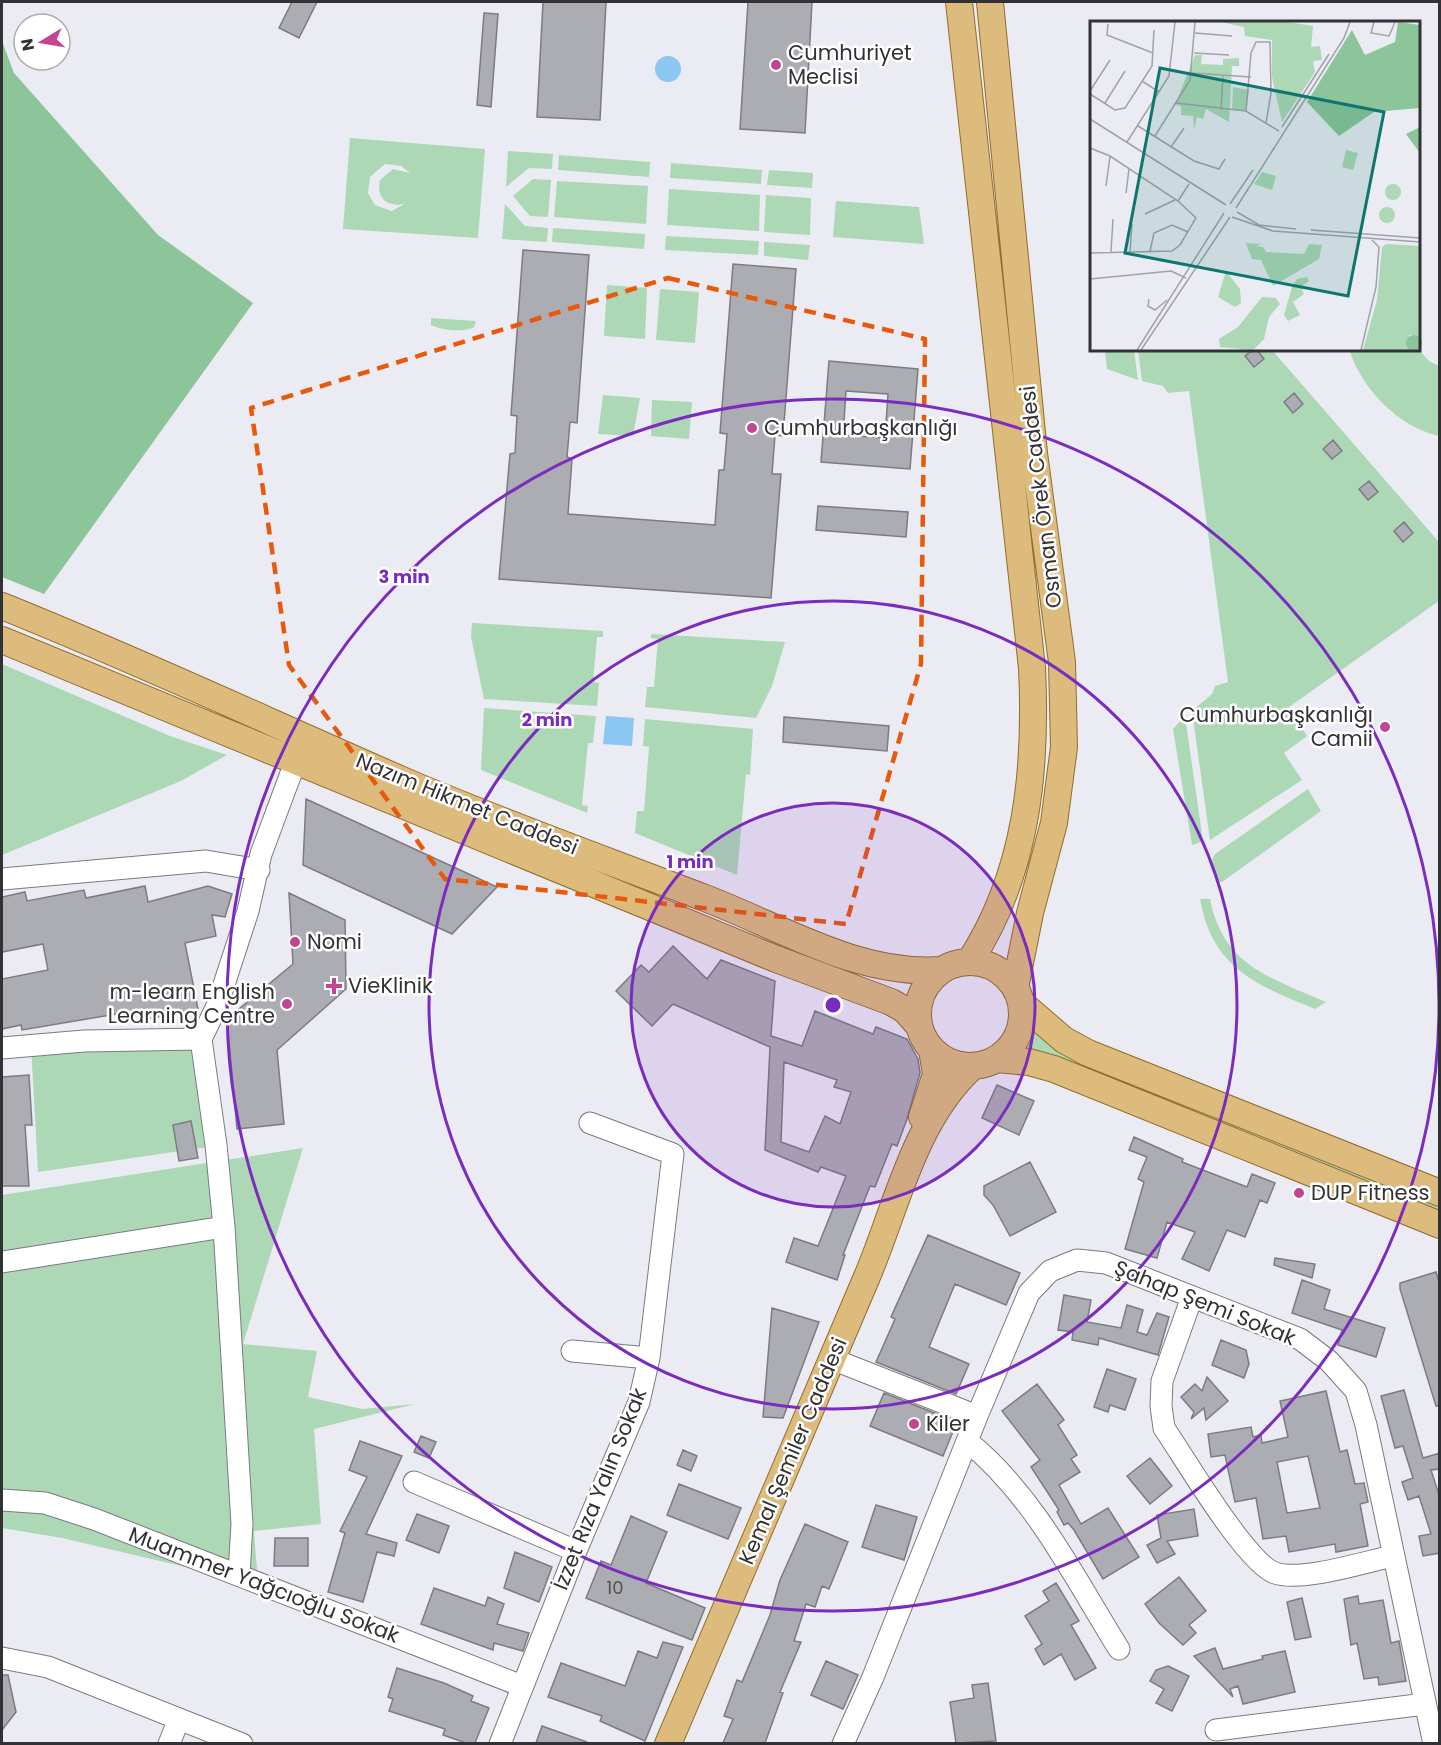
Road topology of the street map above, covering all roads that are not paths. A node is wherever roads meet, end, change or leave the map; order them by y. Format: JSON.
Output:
{"nodes":[{"id":1,"x":959,"y":2,"type":"edge"},
{"id":2,"x":990,"y":2,"type":"edge"},
{"id":3,"x":2,"y":606,"type":"edge"},
{"id":4,"x":2,"y":640,"type":"edge"},
{"id":5,"x":296,"y":760,"type":"junction"},
{"id":6,"x":259,"y":870,"type":"junction"},
{"id":7,"x":2,"y":879,"type":"edge"},
{"id":8,"x":970,"y":961,"type":"junction"},
{"id":9,"x":941,"y":970,"type":"junction"},
{"id":10,"x":1018,"y":995,"type":"junction"},
{"id":11,"x":919,"y":1026,"type":"junction"},
{"id":12,"x":201,"y":1039,"type":"junction"},
{"id":13,"x":2,"y":1048,"type":"edge"},
{"id":14,"x":932,"y":1050,"type":"junction"},
{"id":15,"x":985,"y":1063,"type":"junction"},
{"id":16,"x":590,"y":1123,"type":"dead end"},
{"id":17,"x":912,"y":1156,"type":"junction"},
{"id":18,"x":1440,"y":1192,"type":"edge"},
{"id":19,"x":1440,"y":1225,"type":"edge"},
{"id":20,"x":224,"y":1227,"type":"junction"},
{"id":21,"x":2,"y":1262,"type":"edge"},
{"id":22,"x":1192,"y":1296,"type":"junction"},
{"id":23,"x":572,"y":1351,"type":"dead end"},
{"id":24,"x":650,"y":1358,"type":"junction"},
{"id":25,"x":832,"y":1359,"type":"junction"},
{"id":26,"x":977,"y":1416,"type":"junction"},
{"id":27,"x":968,"y":1441,"type":"junction"},
{"id":28,"x":414,"y":1482,"type":"dead end"},
{"id":29,"x":2,"y":1500,"type":"edge"},
{"id":30,"x":576,"y":1551,"type":"junction"},
{"id":31,"x":1393,"y":1556,"type":"junction"},
{"id":32,"x":239,"y":1574,"type":"junction"},
{"id":33,"x":1119,"y":1648,"type":"dead end"},
{"id":34,"x":2,"y":1658,"type":"edge"},
{"id":35,"x":522,"y":1686,"type":"junction"},
{"id":36,"x":1425,"y":1704,"type":"junction"},
{"id":37,"x":179,"y":1719,"type":"junction"},
{"id":38,"x":1216,"y":1730,"type":"dead end"},
{"id":39,"x":169,"y":1743,"type":"edge"},
{"id":40,"x":242,"y":1743,"type":"edge"},
{"id":41,"x":500,"y":1743,"type":"edge"},
{"id":42,"x":668,"y":1743,"type":"edge"},
{"id":43,"x":843,"y":1743,"type":"edge"},
{"id":44,"x":1434,"y":1743,"type":"edge"}],
"edges":[{"from":1,"to":8,"type":"main road","name":"Osman Örek Caddesi"},
{"from":2,"to":10,"type":"main road","name":"Osman Örek Caddesi"},
{"from":3,"to":9,"type":"main road","name":"Nazım Hikmet Caddesi"},
{"from":4,"to":5,"type":"main road","name":"Nazım Hikmet Caddesi"},
{"from":5,"to":6,"type":"street"},
{"from":5,"to":11,"type":"main road","name":"Nazım Hikmet Caddesi"},
{"from":6,"to":7,"type":"street"},
{"from":6,"to":12,"type":"street"},
{"from":8,"to":9,"type":"main road"},
{"from":8,"to":10,"type":"main road"},
{"from":9,"to":11,"type":"main road"},
{"from":10,"to":15,"type":"main road"},
{"from":10,"to":18,"type":"main road"},
{"from":11,"to":14,"type":"main road"},
{"from":12,"to":13,"type":"street"},
{"from":12,"to":20,"type":"street"},
{"from":14,"to":15,"type":"main road"},
{"from":14,"to":17,"type":"main road","name":"Kemal Şemiler Caddesi"},
{"from":15,"to":17,"type":"main road","name":"Kemal Şemiler Caddesi"},
{"from":15,"to":19,"type":"main road"},
{"from":16,"to":24,"type":"street","name":"İzzet Rıza Yalın Sokak"},
{"from":17,"to":25,"type":"main road","name":"Kemal Şemiler Caddesi"},
{"from":20,"to":21,"type":"street"},
{"from":20,"to":32,"type":"street"},
{"from":22,"to":26,"type":"street","name":"Şahap Şemi Sokak"},
{"from":22,"to":31,"type":"street","name":"Şahap Şemi Sokak"},
{"from":22,"to":31,"type":"street"},
{"from":23,"to":24,"type":"street"},
{"from":24,"to":30,"type":"street","name":"İzzet Rıza Yalın Sokak"},
{"from":25,"to":26,"type":"street"},
{"from":25,"to":42,"type":"main road","name":"Kemal Şemiler Caddesi"},
{"from":26,"to":27,"type":"street","name":"Şahap Şemi Sokak"},
{"from":27,"to":33,"type":"street"},
{"from":27,"to":43,"type":"street","name":"Şahap Şemi Sokak"},
{"from":28,"to":30,"type":"street"},
{"from":29,"to":32,"type":"street","name":"Muammer Yağcıoğlu Sokak"},
{"from":30,"to":35,"type":"street","name":"İzzet Rıza Yalın Sokak"},
{"from":31,"to":36,"type":"street","name":"Şahap Şemi Sokak"},
{"from":32,"to":35,"type":"street","name":"Muammer Yağcıoğlu Sokak"},
{"from":34,"to":37,"type":"street"},
{"from":35,"to":41,"type":"street","name":"İzzet Rıza Yalın Sokak"},
{"from":36,"to":38,"type":"street"},
{"from":36,"to":44,"type":"street","name":"Şahap Şemi Sokak"},
{"from":37,"to":39,"type":"street"},
{"from":37,"to":40,"type":"street"}]}
